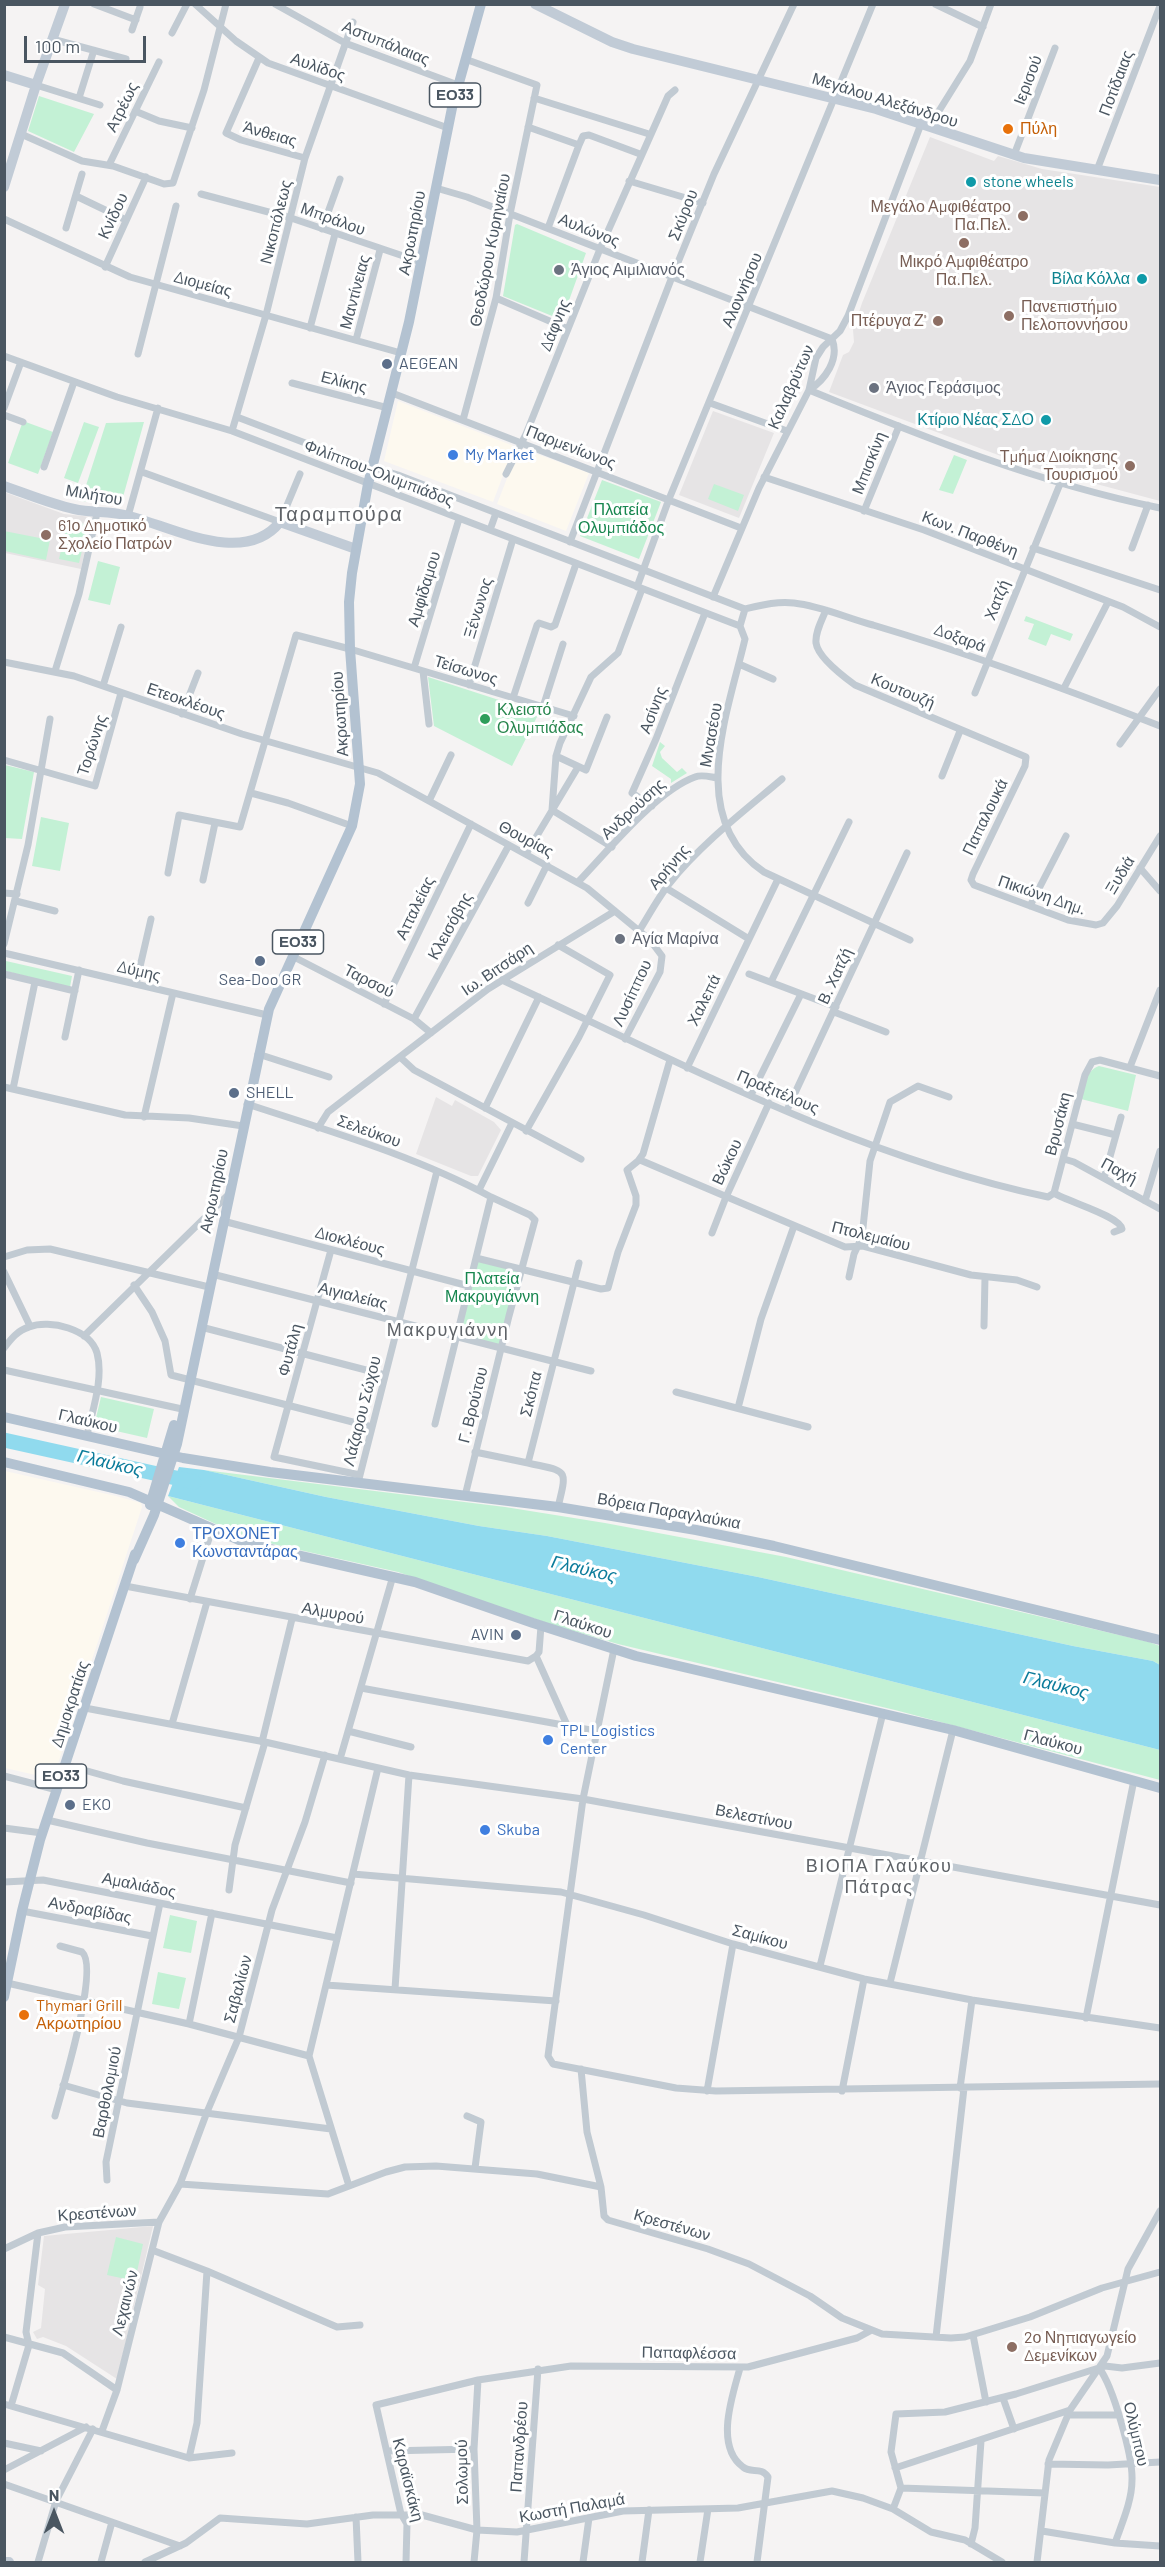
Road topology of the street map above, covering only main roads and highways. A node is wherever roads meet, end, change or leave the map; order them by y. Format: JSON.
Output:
{"nodes":[{"id":1,"x":64,"y":4,"type":"edge"},
{"id":2,"x":481,"y":4,"type":"edge"},
{"id":3,"x":535,"y":4,"type":"edge"},
{"id":4,"x":4,"y":75,"type":"edge"},
{"id":5,"x":36,"y":85,"type":"junction"},
{"id":6,"x":1161,"y":180,"type":"edge"},
{"id":7,"x":4,"y":187,"type":"edge"},
{"id":8,"x":4,"y":486,"type":"edge"},
{"id":9,"x":356,"y":549,"type":"junction"},
{"id":10,"x":4,"y":1417,"type":"edge"},
{"id":11,"x":168,"y":1459,"type":"junction"},
{"id":12,"x":4,"y":1462,"type":"edge"},
{"id":13,"x":156,"y":1497,"type":"junction"},
{"id":14,"x":1161,"y":1640,"type":"edge"},
{"id":15,"x":1161,"y":1788,"type":"edge"},
{"id":16,"x":7,"y":1968,"type":"edge"},
{"id":17,"x":4,"y":1997,"type":"edge"},
{"id":18,"x":4,"y":2562,"type":"edge"},
{"id":19,"x":9,"y":2562,"type":"edge"}],
"edges":[{"from":1,"to":5,"type":"main road"},
{"from":2,"to":9,"type":"main road","name":"Ακρωτηρίου","number":"ΕΟ33"},
{"from":3,"to":6,"type":"main road","name":"Μεγάλου Αλεξάνδρου"},
{"from":4,"to":5,"type":"main road"},
{"from":5,"to":7,"type":"main road"},
{"from":8,"to":9,"type":"main road","name":"Μιλήτου"},
{"from":9,"to":11,"type":"main road","name":"Ακρωτηρίου","number":"ΕΟ33"},
{"from":10,"to":11,"type":"main road","name":"Γλαύκου"},
{"from":11,"to":13,"type":"main road","name":"Ακρωτηρίου","number":"ΕΟ33"},
{"from":11,"to":14,"type":"main road","name":"Βόρεια Παραγλαύκια"},
{"from":12,"to":13,"type":"main road","name":"Γλαύκου"},
{"from":13,"to":15,"type":"main road","name":"Γλαύκου"},
{"from":13,"to":16,"type":"main road","name":"Δημοκρατίας","number":"ΕΟ33"},
{"from":16,"to":17,"type":"main road","name":"Δημοκρατίας","number":"ΕΟ33"},
{"from":18,"to":19,"type":"main road"}]}
